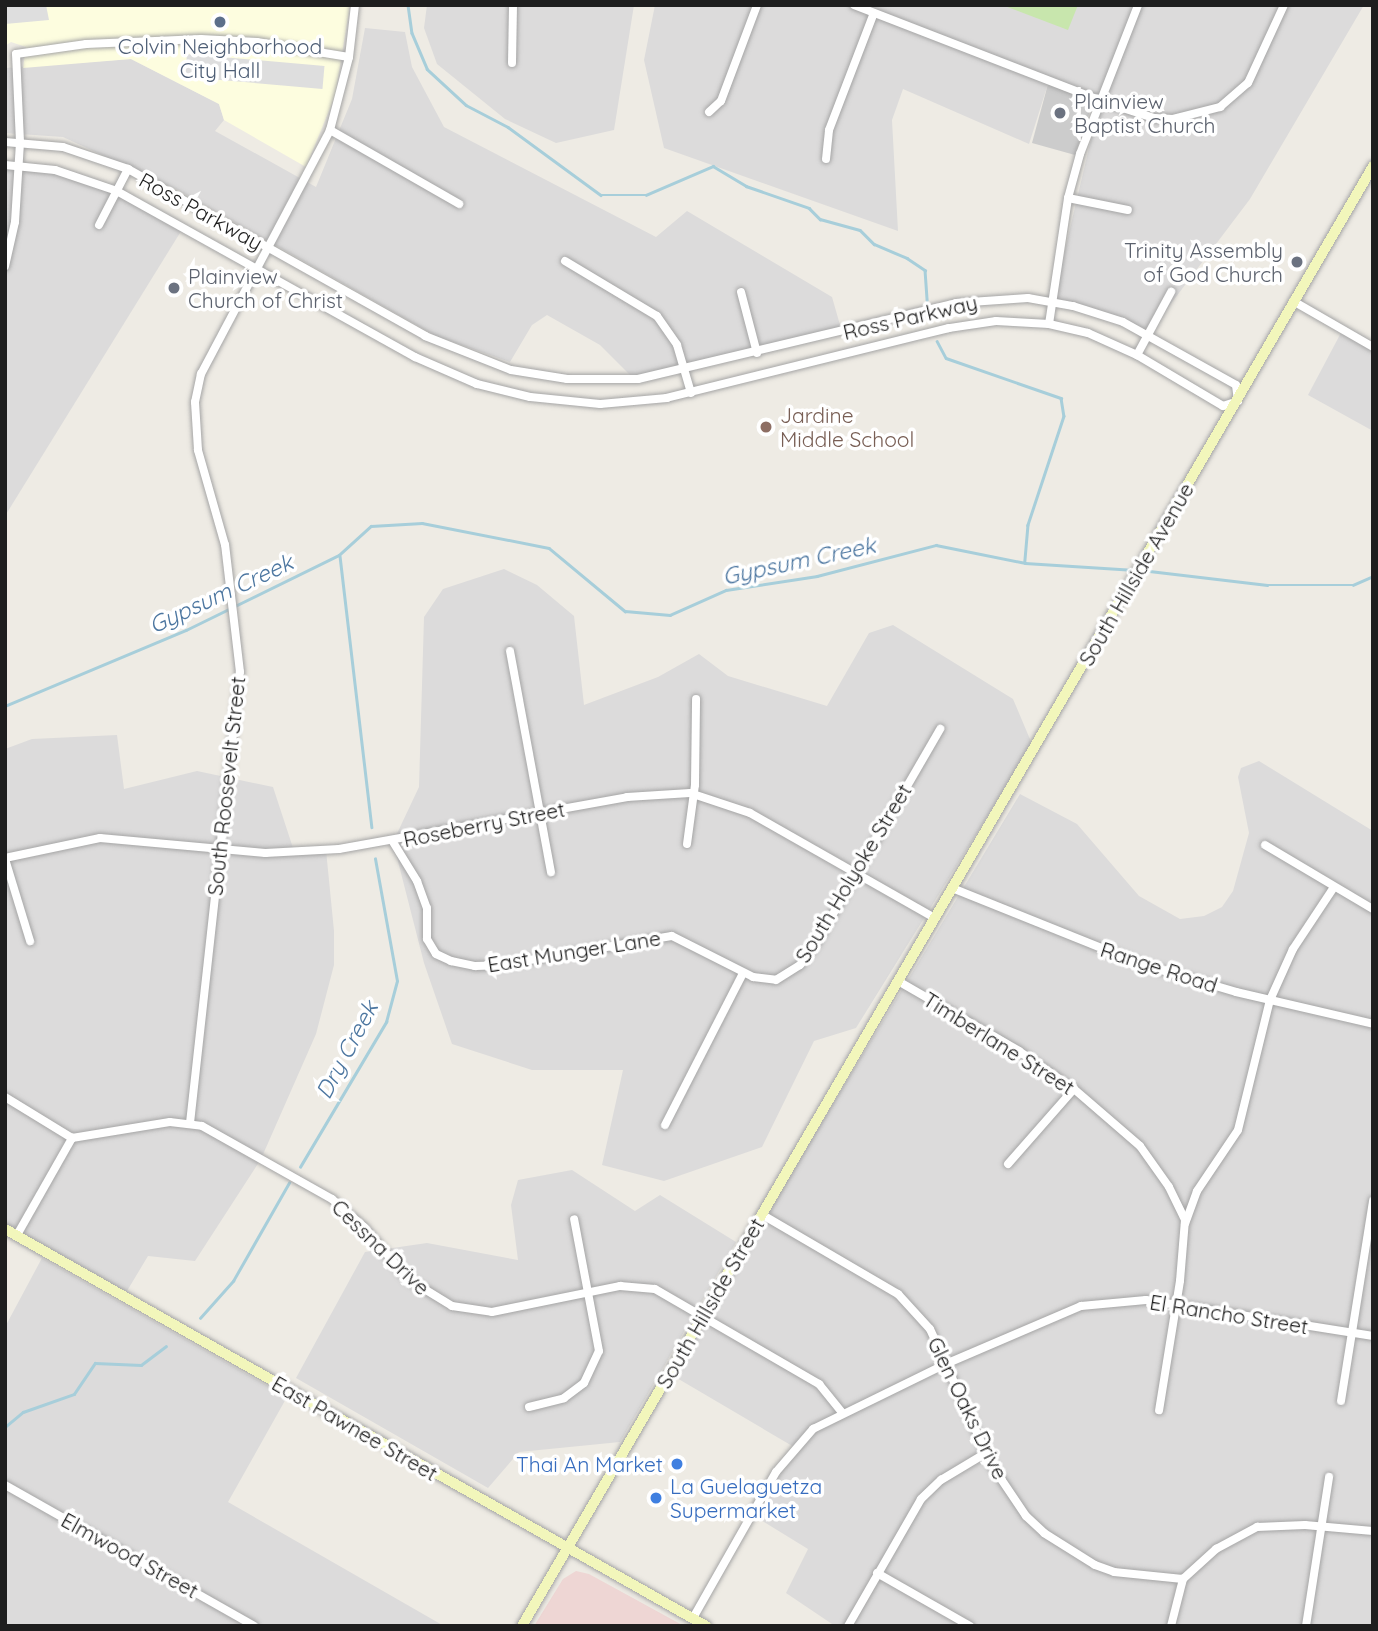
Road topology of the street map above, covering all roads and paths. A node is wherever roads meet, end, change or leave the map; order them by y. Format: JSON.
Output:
{"nodes":[{"id":1,"x":355,"y":5,"type":"edge"},
{"id":2,"x":513,"y":5,"type":"edge"},
{"id":3,"x":757,"y":5,"type":"edge"},
{"id":4,"x":854,"y":5,"type":"edge"},
{"id":5,"x":1138,"y":5,"type":"edge"},
{"id":6,"x":1284,"y":5,"type":"edge"},
{"id":7,"x":874,"y":13,"type":"junction"},
{"id":8,"x":349,"y":57,"type":"junction"},
{"id":9,"x":512,"y":62,"type":"dead end"},
{"id":10,"x":1101,"y":101,"type":"junction"},
{"id":11,"x":709,"y":112,"type":"dead end"},
{"id":12,"x":330,"y":130,"type":"junction"},
{"id":13,"x":5,"y":142,"type":"edge"},
{"id":14,"x":20,"y":142,"type":"junction"},
{"id":15,"x":826,"y":159,"type":"dead end"},
{"id":16,"x":5,"y":165,"type":"edge"},
{"id":17,"x":18,"y":165,"type":"junction"},
{"id":18,"x":1373,"y":166,"type":"edge"},
{"id":19,"x":128,"y":169,"type":"junction"},
{"id":20,"x":1369,"y":180,"type":"edge"},
{"id":21,"x":117,"y":191,"type":"junction"},
{"id":22,"x":1068,"y":198,"type":"junction"},
{"id":23,"x":459,"y":204,"type":"dead end"},
{"id":24,"x":1128,"y":210,"type":"dead end"},
{"id":25,"x":99,"y":225,"type":"dead end"},
{"id":26,"x":268,"y":248,"type":"junction"},
{"id":27,"x":565,"y":261,"type":"dead end"},
{"id":28,"x":5,"y":266,"type":"edge"},
{"id":29,"x":257,"y":269,"type":"junction"},
{"id":30,"x":741,"y":292,"type":"dead end"},
{"id":31,"x":1171,"y":292,"type":"dead end"},
{"id":32,"x":1293,"y":300,"type":"junction"},
{"id":33,"x":1053,"y":301,"type":"junction"},
{"id":34,"x":1049,"y":324,"type":"junction"},
{"id":35,"x":1148,"y":334,"type":"junction"},
{"id":36,"x":1373,"y":347,"type":"edge"},
{"id":37,"x":757,"y":353,"type":"junction"},
{"id":38,"x":1137,"y":355,"type":"junction"},
{"id":39,"x":685,"y":370,"type":"junction"},
{"id":40,"x":691,"y":393,"type":"junction"},
{"id":41,"x":1238,"y":401,"type":"junction"},
{"id":42,"x":510,"y":651,"type":"dead end"},
{"id":43,"x":696,"y":699,"type":"dead end"},
{"id":44,"x":940,"y":729,"type":"dead end"},
{"id":45,"x":694,"y":794,"type":"junction"},
{"id":46,"x":540,"y":814,"type":"junction"},
{"id":47,"x":393,"y":842,"type":"junction"},
{"id":48,"x":687,"y":844,"type":"dead end"},
{"id":49,"x":1265,"y":845,"type":"dead end"},
{"id":50,"x":220,"y":847,"type":"junction"},
{"id":51,"x":5,"y":858,"type":"edge"},
{"id":52,"x":551,"y":872,"type":"dead end"},
{"id":53,"x":856,"y":873,"type":"junction"},
{"id":54,"x":1334,"y":887,"type":"junction"},
{"id":55,"x":952,"y":888,"type":"junction"},
{"id":56,"x":1373,"y":909,"type":"edge"},
{"id":57,"x":935,"y":918,"type":"junction"},
{"id":58,"x":30,"y":941,"type":"dead end"},
{"id":59,"x":743,"y":973,"type":"junction"},
{"id":60,"x":898,"y":981,"type":"junction"},
{"id":61,"x":1270,"y":1000,"type":"junction"},
{"id":62,"x":1373,"y":1024,"type":"edge"},
{"id":63,"x":1074,"y":1089,"type":"junction"},
{"id":64,"x":5,"y":1097,"type":"edge"},
{"id":65,"x":190,"y":1124,"type":"junction"},
{"id":66,"x":664,"y":1125,"type":"dead end"},
{"id":67,"x":72,"y":1138,"type":"junction"},
{"id":68,"x":1007,"y":1164,"type":"dead end"},
{"id":69,"x":1373,"y":1201,"type":"edge"},
{"id":70,"x":761,"y":1214,"type":"junction"},
{"id":71,"x":574,"y":1219,"type":"dead end"},
{"id":72,"x":1184,"y":1227,"type":"junction"},
{"id":73,"x":5,"y":1229,"type":"edge"},
{"id":74,"x":16,"y":1235,"type":"junction"},
{"id":75,"x":590,"y":1292,"type":"junction"},
{"id":76,"x":1177,"y":1304,"type":"junction"},
{"id":77,"x":703,"y":1316,"type":"junction"},
{"id":78,"x":1351,"y":1333,"type":"junction"},
{"id":79,"x":1373,"y":1336,"type":"edge"},
{"id":80,"x":948,"y":1363,"type":"junction"},
{"id":81,"x":1341,"y":1401,"type":"dead end"},
{"id":82,"x":530,"y":1407,"type":"dead end"},
{"id":83,"x":1159,"y":1410,"type":"dead end"},
{"id":84,"x":842,"y":1412,"type":"junction"},
{"id":85,"x":986,"y":1453,"type":"junction"},
{"id":86,"x":1329,"y":1477,"type":"dead end"},
{"id":87,"x":5,"y":1485,"type":"edge"},
{"id":88,"x":1320,"y":1527,"type":"junction"},
{"id":89,"x":1373,"y":1531,"type":"edge"},
{"id":90,"x":568,"y":1549,"type":"junction"},
{"id":91,"x":877,"y":1573,"type":"junction"},
{"id":92,"x":1183,"y":1579,"type":"junction"},
{"id":93,"x":693,"y":1618,"type":"junction"},
{"id":94,"x":254,"y":1626,"type":"edge"},
{"id":95,"x":522,"y":1626,"type":"edge"},
{"id":96,"x":706,"y":1626,"type":"edge"},
{"id":97,"x":848,"y":1626,"type":"edge"},
{"id":98,"x":970,"y":1626,"type":"edge"},
{"id":99,"x":1171,"y":1626,"type":"edge"},
{"id":100,"x":1306,"y":1626,"type":"edge"}],
"edges":[{"from":1,"to":8,"type":"street","name":"South Roosevelt Street"},
{"from":2,"to":9,"type":"street"},
{"from":3,"to":11,"type":"street"},
{"from":4,"to":7,"type":"street"},
{"from":5,"to":10,"type":"street"},
{"from":6,"to":10,"type":"street"},
{"from":7,"to":10,"type":"street"},
{"from":7,"to":15,"type":"street"},
{"from":8,"to":12,"type":"street","name":"South Roosevelt Street"},
{"from":8,"to":14,"type":"street"},
{"from":10,"to":22,"type":"street"},
{"from":12,"to":23,"type":"street"},
{"from":12,"to":26,"type":"street","name":"South Roosevelt Street"},
{"from":13,"to":14,"type":"street","name":"Ross Parkway"},
{"from":14,"to":17,"type":"street"},
{"from":14,"to":19,"type":"street","name":"Ross Parkway"},
{"from":16,"to":17,"type":"street","name":"Ross Parkway"},
{"from":17,"to":21,"type":"street","name":"Ross Parkway"},
{"from":17,"to":28,"type":"street"},
{"from":18,"to":20,"type":"main road","name":"South Hillside Avenue"},
{"from":19,"to":21,"type":"street"},
{"from":19,"to":26,"type":"street","name":"Ross Parkway"},
{"from":20,"to":32,"type":"main road","name":"South Hillside Avenue"},
{"from":21,"to":25,"type":"street"},
{"from":21,"to":29,"type":"street","name":"Ross Parkway"},
{"from":22,"to":24,"type":"street"},
{"from":22,"to":33,"type":"street"},
{"from":26,"to":29,"type":"street","name":"South Roosevelt Street"},
{"from":26,"to":39,"type":"street","name":"Ross Parkway"},
{"from":27,"to":39,"type":"street"},
{"from":29,"to":40,"type":"street","name":"Ross Parkway"},
{"from":29,"to":50,"type":"street","name":"South Roosevelt Street"},
{"from":30,"to":37,"type":"street"},
{"from":31,"to":35,"type":"street"},
{"from":32,"to":36,"type":"street"},
{"from":32,"to":41,"type":"main road","name":"South Hillside Avenue"},
{"from":33,"to":34,"type":"street"},
{"from":33,"to":35,"type":"street","name":"Ross Parkway"},
{"from":33,"to":37,"type":"street","name":"Ross Parkway"},
{"from":34,"to":38,"type":"street","name":"Ross Parkway"},
{"from":34,"to":40,"type":"street","name":"Ross Parkway"},
{"from":35,"to":38,"type":"street"},
{"from":35,"to":41,"type":"street","name":"Ross Parkway"},
{"from":37,"to":39,"type":"street","name":"Ross Parkway"},
{"from":38,"to":41,"type":"street","name":"Ross Parkway"},
{"from":39,"to":40,"type":"street"},
{"from":41,"to":55,"type":"main road","name":"South Hillside Avenue"},
{"from":42,"to":46,"type":"street"},
{"from":43,"to":45,"type":"street"},
{"from":44,"to":53,"type":"street","name":"South Holyoke Street"},
{"from":45,"to":46,"type":"street","name":"Roseberry Street"},
{"from":45,"to":48,"type":"street"},
{"from":45,"to":53,"type":"street","name":"Roseberry Street"},
{"from":46,"to":47,"type":"street","name":"Roseberry Street"},
{"from":46,"to":52,"type":"street"},
{"from":47,"to":50,"type":"street","name":"Roseberry Street"},
{"from":47,"to":59,"type":"street","name":"East Munger Lane"},
{"from":49,"to":54,"type":"street"},
{"from":50,"to":51,"type":"street","name":"Roseberry Street"},
{"from":50,"to":65,"type":"street","name":"South Roosevelt Street"},
{"from":51,"to":58,"type":"street"},
{"from":53,"to":57,"type":"street","name":"Roseberry Street"},
{"from":53,"to":59,"type":"street","name":"South Holyoke Street"},
{"from":54,"to":56,"type":"street"},
{"from":54,"to":61,"type":"street"},
{"from":55,"to":57,"type":"main road","name":"South Hillside Avenue"},
{"from":55,"to":61,"type":"street","name":"Range Road"},
{"from":57,"to":60,"type":"main road","name":"South Hillside Avenue"},
{"from":59,"to":66,"type":"street"},
{"from":60,"to":63,"type":"street","name":"Timberlane Street"},
{"from":60,"to":70,"type":"main road","name":"South Hillside Street"},
{"from":61,"to":62,"type":"street","name":"Range Road"},
{"from":61,"to":72,"type":"street"},
{"from":63,"to":68,"type":"street"},
{"from":63,"to":72,"type":"street","name":"Timberlane Street"},
{"from":64,"to":67,"type":"street"},
{"from":65,"to":67,"type":"street"},
{"from":65,"to":75,"type":"street","name":"Cessna Drive"},
{"from":67,"to":74,"type":"street"},
{"from":69,"to":78,"type":"street"},
{"from":70,"to":77,"type":"main road","name":"South Hillside Street"},
{"from":70,"to":80,"type":"street","name":"Glen Oaks Drive"},
{"from":71,"to":75,"type":"street"},
{"from":72,"to":76,"type":"street","name":"Timberlane Street"},
{"from":73,"to":74,"type":"main road","name":"East Pawnee Street"},
{"from":74,"to":90,"type":"main road","name":"East Pawnee Street"},
{"from":75,"to":77,"type":"street","name":"Cessna Drive"},
{"from":75,"to":82,"type":"street"},
{"from":76,"to":78,"type":"street","name":"El Rancho Street"},
{"from":76,"to":80,"type":"street","name":"El Rancho Street"},
{"from":76,"to":83,"type":"street","name":"Timberlane Street"},
{"from":77,"to":84,"type":"street","name":"Cessna Drive"},
{"from":77,"to":90,"type":"main road","name":"South Hillside Street"},
{"from":78,"to":79,"type":"street","name":"El Rancho Street"},
{"from":78,"to":81,"type":"street"},
{"from":80,"to":84,"type":"street","name":"El Rancho Street"},
{"from":80,"to":85,"type":"street","name":"Glen Oaks Drive"},
{"from":84,"to":93,"type":"street","name":"El Rancho Street"},
{"from":85,"to":91,"type":"street"},
{"from":85,"to":92,"type":"street","name":"Glen Oaks Drive"},
{"from":86,"to":88,"type":"street"},
{"from":87,"to":94,"type":"street","name":"Elmwood Street"},
{"from":88,"to":89,"type":"street"},
{"from":88,"to":92,"type":"street"},
{"from":88,"to":100,"type":"street"},
{"from":90,"to":93,"type":"main road","name":"East Pawnee Street"},
{"from":90,"to":95,"type":"main road","name":"South Hillside Street"},
{"from":91,"to":97,"type":"street"},
{"from":91,"to":98,"type":"street"},
{"from":92,"to":99,"type":"street"},
{"from":93,"to":96,"type":"main road","name":"East Pawnee Street"}]}
